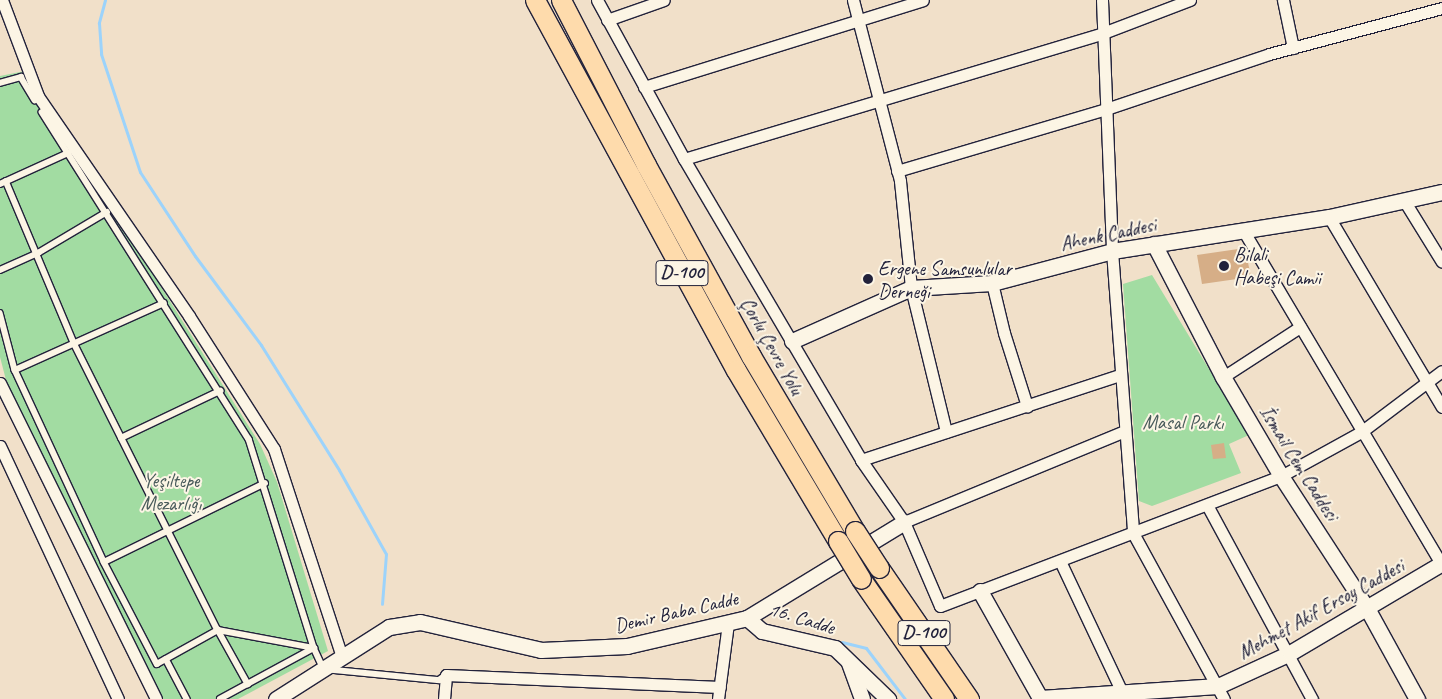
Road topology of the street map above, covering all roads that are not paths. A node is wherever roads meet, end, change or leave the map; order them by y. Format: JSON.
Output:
{"nodes":[{"id":1,"x":2,"y":0,"type":"edge"},
{"id":2,"x":536,"y":0,"type":"edge"},
{"id":3,"x":561,"y":0,"type":"edge"},
{"id":4,"x":597,"y":0,"type":"edge"},
{"id":5,"x":664,"y":0,"type":"edge"},
{"id":6,"x":853,"y":0,"type":"edge"},
{"id":7,"x":923,"y":0,"type":"edge"},
{"id":8,"x":1102,"y":0,"type":"edge"},
{"id":9,"x":1190,"y":0,"type":"edge"},
{"id":10,"x":1283,"y":0,"type":"edge"},
{"id":11,"x":1165,"y":4,"type":"edge"},
{"id":12,"x":1442,"y":8,"type":"edge"},
{"id":13,"x":607,"y":20,"type":"junction"},
{"id":14,"x":858,"y":20,"type":"junction"},
{"id":15,"x":1103,"y":33,"type":"junction"},
{"id":16,"x":1293,"y":48,"type":"junction"},
{"id":17,"x":0,"y":83,"type":"edge"},
{"id":18,"x":644,"y":87,"type":"junction"},
{"id":19,"x":878,"y":99,"type":"junction"},
{"id":20,"x":1106,"y":109,"type":"junction"},
{"id":21,"x":68,"y":153,"type":"junction"},
{"id":22,"x":684,"y":159,"type":"junction"},
{"id":23,"x":897,"y":171,"type":"junction"},
{"id":24,"x":3,"y":182,"type":"edge"},
{"id":25,"x":1442,"y":192,"type":"edge"},
{"id":26,"x":1405,"y":202,"type":"junction"},
{"id":27,"x":107,"y":212,"type":"junction"},
{"id":28,"x":1329,"y":217,"type":"junction"},
{"id":29,"x":1243,"y":230,"type":"junction"},
{"id":30,"x":1154,"y":244,"type":"junction"},
{"id":31,"x":1112,"y":252,"type":"junction"},
{"id":32,"x":38,"y":253,"type":"junction"},
{"id":33,"x":1442,"y":262,"type":"edge"},
{"id":34,"x":0,"y":270,"type":"edge"},
{"id":35,"x":992,"y":283,"type":"junction"},
{"id":36,"x":911,"y":288,"type":"junction"},
{"id":37,"x":164,"y":303,"type":"junction"},
{"id":38,"x":0,"y":313,"type":"edge"},
{"id":39,"x":1300,"y":327,"type":"junction"},
{"id":40,"x":792,"y":341,"type":"junction"},
{"id":41,"x":74,"y":343,"type":"junction"},
{"id":42,"x":14,"y":370,"type":"junction"},
{"id":43,"x":1442,"y":371,"type":"edge"},
{"id":44,"x":1120,"y":375,"type":"junction"},
{"id":45,"x":1223,"y":377,"type":"junction"},
{"id":46,"x":1427,"y":383,"type":"junction"},
{"id":47,"x":0,"y":384,"type":"edge"},
{"id":48,"x":220,"y":391,"type":"junction"},
{"id":49,"x":1027,"y":406,"type":"junction"},
{"id":50,"x":1442,"y":408,"type":"edge"},
{"id":51,"x":1125,"y":431,"type":"junction"},
{"id":52,"x":946,"y":432,"type":"junction"},
{"id":53,"x":1361,"y":432,"type":"junction"},
{"id":54,"x":122,"y":438,"type":"junction"},
{"id":55,"x":0,"y":446,"type":"edge"},
{"id":56,"x":862,"y":460,"type":"junction"},
{"id":57,"x":1281,"y":476,"type":"junction"},
{"id":58,"x":265,"y":483,"type":"junction"},
{"id":59,"x":1207,"y":505,"type":"junction"},
{"id":60,"x":904,"y":522,"type":"junction"},
{"id":61,"x":168,"y":530,"type":"junction"},
{"id":62,"x":1133,"y":533,"type":"junction"},
{"id":63,"x":1060,"y":560,"type":"junction"},
{"id":64,"x":104,"y":562,"type":"junction"},
{"id":65,"x":1442,"y":564,"type":"edge"},
{"id":66,"x":980,"y":591,"type":"junction"},
{"id":67,"x":1368,"y":610,"type":"junction"},
{"id":68,"x":746,"y":618,"type":"junction"},
{"id":69,"x":728,"y":623,"type":"junction"},
{"id":70,"x":218,"y":630,"type":"junction"},
{"id":71,"x":314,"y":648,"type":"junction"},
{"id":72,"x":1290,"y":653,"type":"junction"},
{"id":73,"x":342,"y":657,"type":"junction"},
{"id":74,"x":166,"y":659,"type":"junction"},
{"id":75,"x":848,"y":660,"type":"junction"},
{"id":76,"x":324,"y":668,"type":"junction"},
{"id":77,"x":446,"y":675,"type":"junction"},
{"id":78,"x":248,"y":684,"type":"junction"},
{"id":79,"x":1121,"y":690,"type":"junction"},
{"id":80,"x":1221,"y":692,"type":"edge"},
{"id":81,"x":719,"y":693,"type":"edge"},
{"id":82,"x":1191,"y":693,"type":"edge"},
{"id":83,"x":118,"y":699,"type":"edge"},
{"id":84,"x":156,"y":699,"type":"edge"},
{"id":85,"x":187,"y":699,"type":"edge"},
{"id":86,"x":220,"y":699,"type":"edge"},
{"id":87,"x":276,"y":699,"type":"edge"},
{"id":88,"x":444,"y":699,"type":"edge"},
{"id":89,"x":862,"y":699,"type":"edge"},
{"id":90,"x":888,"y":699,"type":"edge"},
{"id":91,"x":944,"y":699,"type":"edge"},
{"id":92,"x":969,"y":699,"type":"edge"},
{"id":93,"x":1312,"y":699,"type":"edge"},
{"id":94,"x":1417,"y":699,"type":"edge"}],
"edges":[{"from":1,"to":73,"type":"street"},
{"from":2,"to":91,"type":"highway","number":"D-100","bridge":true},
{"from":3,"to":92,"type":"highway","name":"Çorlu Çevre Yolu","number":"D-100","bridge":true},
{"from":4,"to":13,"type":"street"},
{"from":5,"to":13,"type":"street"},
{"from":6,"to":14,"type":"street"},
{"from":7,"to":14,"type":"street"},
{"from":8,"to":15,"type":"street"},
{"from":9,"to":11,"type":"street"},
{"from":10,"to":16,"type":"street"},
{"from":11,"to":15,"type":"street"},
{"from":12,"to":16,"type":"street"},
{"from":13,"to":18,"type":"street"},
{"from":14,"to":18,"type":"street"},
{"from":14,"to":19,"type":"street"},
{"from":15,"to":19,"type":"street"},
{"from":15,"to":20,"type":"street"},
{"from":16,"to":20,"type":"street"},
{"from":17,"to":21,"type":"lane"},
{"from":18,"to":22,"type":"street"},
{"from":19,"to":22,"type":"street"},
{"from":19,"to":23,"type":"street"},
{"from":20,"to":23,"type":"street"},
{"from":20,"to":31,"type":"street"},
{"from":21,"to":24,"type":"lane"},
{"from":21,"to":27,"type":"lane"},
{"from":22,"to":40,"type":"street"},
{"from":23,"to":36,"type":"street"},
{"from":24,"to":32,"type":"lane"},
{"from":25,"to":26,"type":"street","name":"Ahenk Caddesi"},
{"from":26,"to":28,"type":"street","name":"Ahenk Caddesi"},
{"from":26,"to":33,"type":"street"},
{"from":27,"to":32,"type":"lane"},
{"from":27,"to":37,"type":"lane"},
{"from":28,"to":29,"type":"street","name":"Ahenk Caddesi"},
{"from":28,"to":46,"type":"street"},
{"from":29,"to":30,"type":"street","name":"Ahenk Caddesi"},
{"from":29,"to":39,"type":"street"},
{"from":30,"to":31,"type":"street","name":"Ahenk Caddesi"},
{"from":30,"to":45,"type":"street","name":"İsmail Cem Caddesi"},
{"from":31,"to":35,"type":"street","name":"Ahenk Caddesi"},
{"from":31,"to":44,"type":"street"},
{"from":32,"to":34,"type":"lane"},
{"from":32,"to":41,"type":"lane"},
{"from":35,"to":36,"type":"street","name":"Ahenk Caddesi"},
{"from":35,"to":49,"type":"street"},
{"from":36,"to":40,"type":"street","name":"Ahenk Caddesi"},
{"from":36,"to":52,"type":"street"},
{"from":37,"to":41,"type":"lane"},
{"from":37,"to":48,"type":"lane"},
{"from":38,"to":42,"type":"lane"},
{"from":39,"to":45,"type":"street"},
{"from":39,"to":53,"type":"street"},
{"from":40,"to":56,"type":"street"},
{"from":41,"to":42,"type":"lane"},
{"from":41,"to":54,"type":"lane"},
{"from":42,"to":64,"type":"lane"},
{"from":43,"to":46,"type":"street"},
{"from":44,"to":49,"type":"street"},
{"from":44,"to":51,"type":"street"},
{"from":45,"to":57,"type":"street","name":"İsmail Cem Caddesi"},
{"from":46,"to":50,"type":"street"},
{"from":46,"to":53,"type":"street"},
{"from":47,"to":84,"type":"street"},
{"from":48,"to":54,"type":"lane"},
{"from":48,"to":58,"type":"lane"},
{"from":49,"to":52,"type":"street"},
{"from":51,"to":60,"type":"street"},
{"from":51,"to":62,"type":"street"},
{"from":52,"to":56,"type":"street"},
{"from":53,"to":57,"type":"street"},
{"from":53,"to":65,"type":"street"},
{"from":54,"to":61,"type":"lane"},
{"from":55,"to":83,"type":"street"},
{"from":56,"to":60,"type":"street"},
{"from":57,"to":59,"type":"street"},
{"from":57,"to":67,"type":"street","name":"İsmail Cem Caddesi"},
{"from":58,"to":61,"type":"lane"},
{"from":58,"to":71,"type":"lane"},
{"from":59,"to":62,"type":"street"},
{"from":59,"to":72,"type":"street"},
{"from":60,"to":66,"type":"street"},
{"from":60,"to":68,"type":"street","name":"Demir Baba Cadde"},
{"from":61,"to":64,"type":"lane"},
{"from":61,"to":70,"type":"lane"},
{"from":62,"to":63,"type":"street"},
{"from":62,"to":80,"type":"street"},
{"from":63,"to":66,"type":"street"},
{"from":63,"to":79,"type":"street"},
{"from":64,"to":74,"type":"lane"},
{"from":65,"to":67,"type":"street","name":"Mehmet Akif Ersoy Caddesi"},
{"from":66,"to":79,"type":"street","name":"Mehmet Akif Ersoy Caddesi"},
{"from":67,"to":72,"type":"street","name":"Mehmet Akif Ersoy Caddesi"},
{"from":67,"to":94,"type":"street","name":"İsmail Cem Caddesi"},
{"from":68,"to":69,"type":"street","name":"Demir Baba Cadde"},
{"from":68,"to":75,"type":"street","name":"16. Cadde"},
{"from":69,"to":73,"type":"street","name":"Demir Baba Cadde"},
{"from":69,"to":81,"type":"street"},
{"from":70,"to":71,"type":"lane"},
{"from":70,"to":74,"type":"lane"},
{"from":70,"to":78,"type":"lane"},
{"from":71,"to":76,"type":"lane"},
{"from":71,"to":78,"type":"lane"},
{"from":72,"to":80,"type":"street","name":"Mehmet Akif Ersoy Caddesi"},
{"from":72,"to":93,"type":"street"},
{"from":73,"to":76,"type":"street","name":"Demir Baba Cadde"},
{"from":74,"to":85,"type":"lane"},
{"from":75,"to":89,"type":"street"},
{"from":75,"to":90,"type":"street","name":"16. Cadde"},
{"from":76,"to":77,"type":"lane"},
{"from":76,"to":87,"type":"street","name":"Demir Baba Cadde"},
{"from":77,"to":81,"type":"street"},
{"from":77,"to":88,"type":"street"},
{"from":78,"to":86,"type":"lane"},
{"from":79,"to":82,"type":"street","name":"Mehmet Akif Ersoy Caddesi"},
{"from":80,"to":82,"type":"street","name":"Mehmet Akif Ersoy Caddesi"}]}
